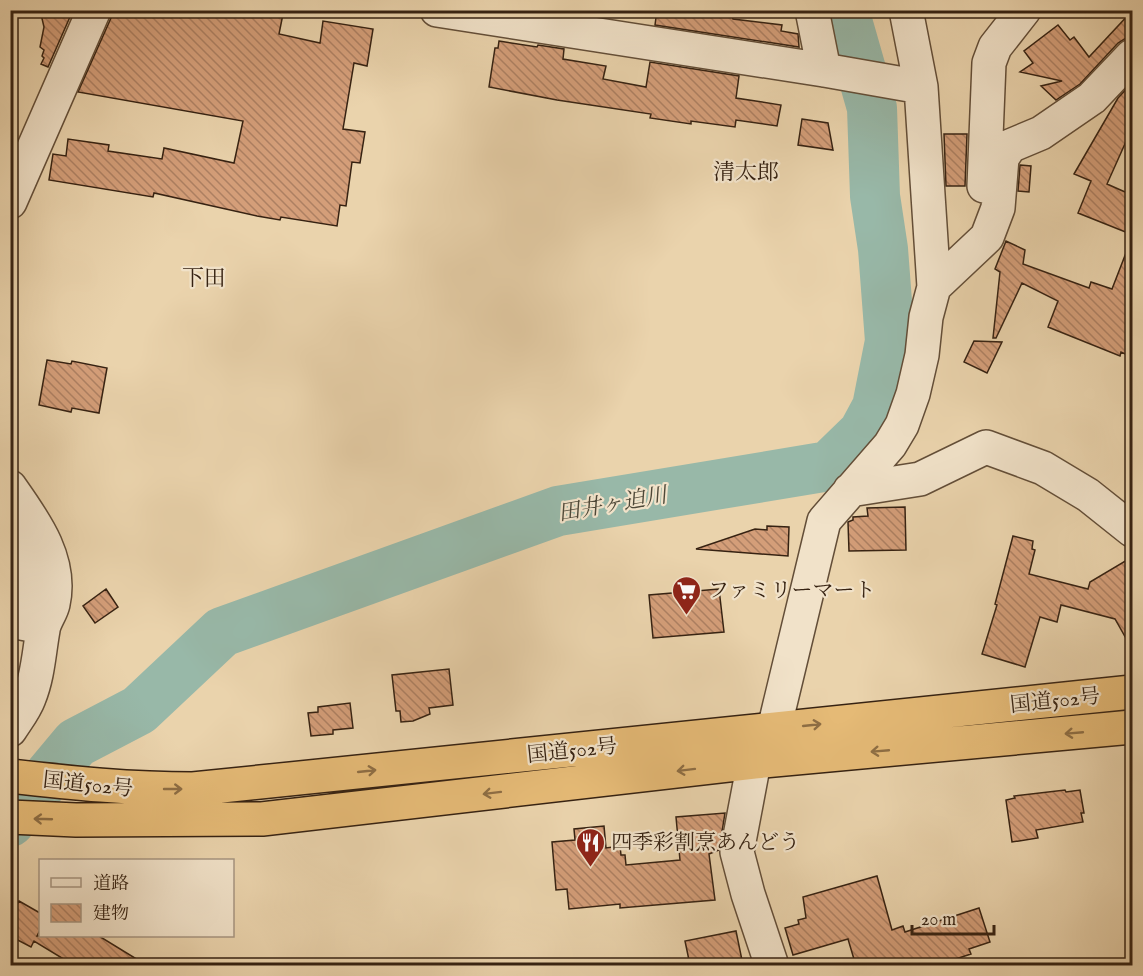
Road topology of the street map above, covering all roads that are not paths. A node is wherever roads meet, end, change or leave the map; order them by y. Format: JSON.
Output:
{"nodes":[{"id":1,"x":94,"y":10,"type":"edge"},
{"id":2,"x":436,"y":10,"type":"edge"},
{"id":3,"x":812,"y":10,"type":"edge"},
{"id":4,"x":906,"y":10,"type":"edge"},
{"id":5,"x":1024,"y":10,"type":"edge"},
{"id":6,"x":1132,"y":56,"type":"edge"},
{"id":7,"x":832,"y":72,"type":"junction"},
{"id":8,"x":911,"y":86,"type":"junction"},
{"id":9,"x":10,"y":202,"type":"edge"},
{"id":10,"x":967,"y":257,"type":"junction"},
{"id":11,"x":934,"y":287,"type":"junction"},
{"id":12,"x":10,"y":487,"type":"edge"},
{"id":13,"x":850,"y":490,"type":"junction"},
{"id":14,"x":10,"y":525,"type":"edge"},
{"id":15,"x":1132,"y":531,"type":"edge"},
{"id":16,"x":10,"y":621,"type":"edge"},
{"id":17,"x":43,"y":627,"type":"junction"},
{"id":18,"x":1132,"y":692,"type":"edge"},
{"id":19,"x":1132,"y":727,"type":"edge"},
{"id":20,"x":774,"y":729,"type":"junction"},
{"id":21,"x":10,"y":730,"type":"edge"},
{"id":22,"x":754,"y":762,"type":"junction"},
{"id":23,"x":10,"y":776,"type":"edge"},
{"id":24,"x":10,"y":817,"type":"edge"},
{"id":25,"x":772,"y":966,"type":"edge"}],
"edges":[{"from":1,"to":9,"type":"street"},
{"from":2,"to":7,"type":"street"},
{"from":3,"to":7,"type":"street"},
{"from":4,"to":8,"type":"street"},
{"from":5,"to":10,"type":"street"},
{"from":6,"to":10,"type":"street"},
{"from":7,"to":8,"type":"street"},
{"from":8,"to":11,"type":"street"},
{"from":10,"to":11,"type":"street"},
{"from":11,"to":13,"type":"street"},
{"from":12,"to":17,"type":"street"},
{"from":13,"to":15,"type":"street"},
{"from":13,"to":20,"type":"street"},
{"from":14,"to":17,"type":"street"},
{"from":16,"to":17,"type":"street"},
{"from":17,"to":21,"type":"street"},
{"from":20,"to":18,"type":"highway","name":"国道502号","one_way":true},
{"from":19,"to":22,"type":"highway","name":"国道502号","one_way":true},
{"from":20,"to":22,"type":"street"},
{"from":23,"to":20,"type":"highway","name":"国道502号","one_way":true},
{"from":22,"to":24,"type":"highway","name":"国道502号","one_way":true},
{"from":22,"to":25,"type":"street"}]}
